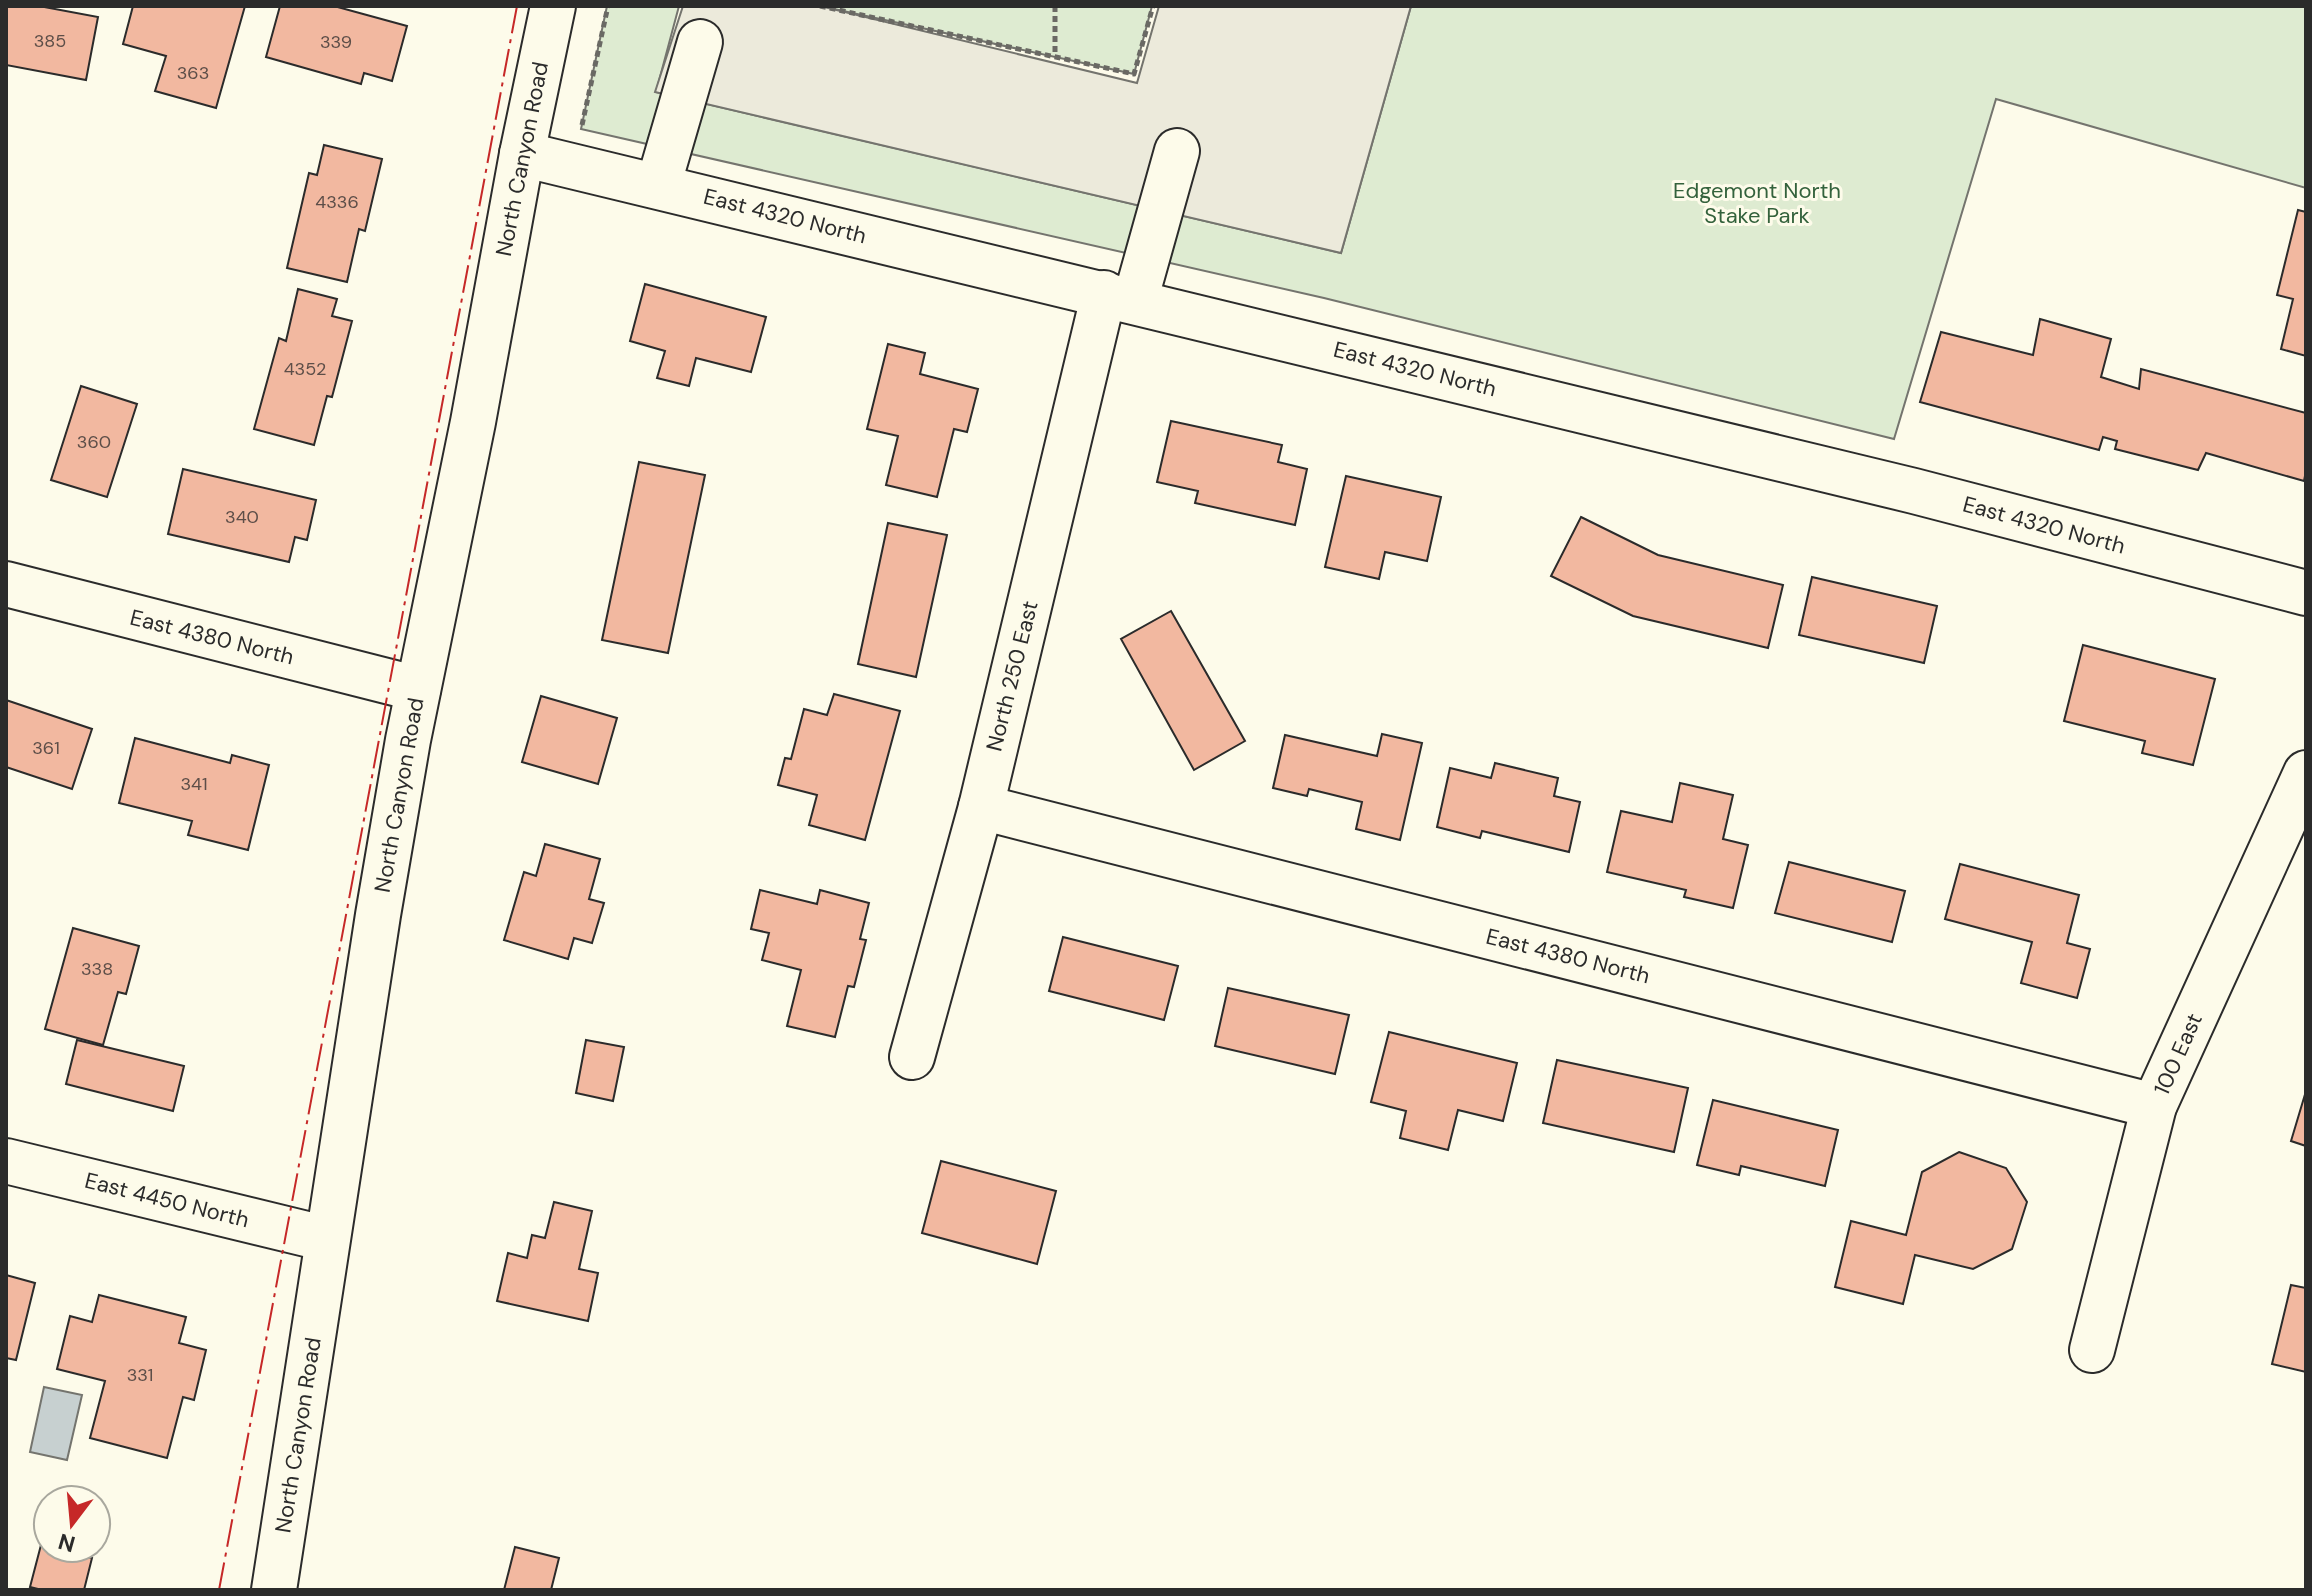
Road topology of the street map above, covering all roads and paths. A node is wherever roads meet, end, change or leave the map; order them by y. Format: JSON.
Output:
{"nodes":[{"id":1,"x":553,"y":6,"type":"edge"},
{"id":2,"x":608,"y":6,"type":"edge"},
{"id":3,"x":820,"y":6,"type":"edge"},
{"id":4,"x":1055,"y":6,"type":"edge"},
{"id":5,"x":1153,"y":6,"type":"edge"},
{"id":6,"x":700,"y":42,"type":"dead end"},
{"id":7,"x":1055,"y":57,"type":"junction"},
{"id":8,"x":581,"y":129,"type":"dead end"},
{"id":9,"x":1177,"y":151,"type":"dead end"},
{"id":10,"x":522,"y":154,"type":"junction"},
{"id":11,"x":658,"y":186,"type":"junction"},
{"id":12,"x":1119,"y":297,"type":"junction"},
{"id":13,"x":6,"y":584,"type":"edge"},
{"id":14,"x":2306,"y":593,"type":"edge"},
{"id":15,"x":418,"y":689,"type":"junction"},
{"id":16,"x":2306,"y":773,"type":"edge"},
{"id":17,"x":981,"y":807,"type":"junction"},
{"id":18,"x":912,"y":1057,"type":"dead end"},
{"id":19,"x":2154,"y":1106,"type":"junction"},
{"id":20,"x":6,"y":1161,"type":"edge"},
{"id":21,"x":327,"y":1239,"type":"junction"},
{"id":22,"x":2092,"y":1350,"type":"dead end"},
{"id":23,"x":274,"y":1590,"type":"edge"}],
"edges":[{"from":1,"to":10,"type":"street","name":"North Canyon Road"},
{"from":2,"to":8,"type":"path"},
{"from":3,"to":7,"type":"path"},
{"from":4,"to":7,"type":"path"},
{"from":5,"to":7,"type":"path"},
{"from":6,"to":11,"type":"street"},
{"from":9,"to":12,"type":"street","name":"North 250 East"},
{"from":10,"to":11,"type":"street","name":"East 4320 North"},
{"from":10,"to":15,"type":"street","name":"North Canyon Road"},
{"from":11,"to":12,"type":"street","name":"East 4320 North"},
{"from":12,"to":14,"type":"street","name":"East 4320 North"},
{"from":12,"to":17,"type":"street","name":"North 250 East"},
{"from":13,"to":15,"type":"street","name":"East 4380 North"},
{"from":15,"to":21,"type":"street","name":"North Canyon Road"},
{"from":16,"to":19,"type":"street","name":"100 East"},
{"from":17,"to":18,"type":"street","name":"North 250 East"},
{"from":17,"to":19,"type":"street","name":"East 4380 North"},
{"from":19,"to":22,"type":"street","name":"100 East"},
{"from":20,"to":21,"type":"street","name":"East 4450 North"},
{"from":21,"to":23,"type":"street","name":"North Canyon Road"}]}
